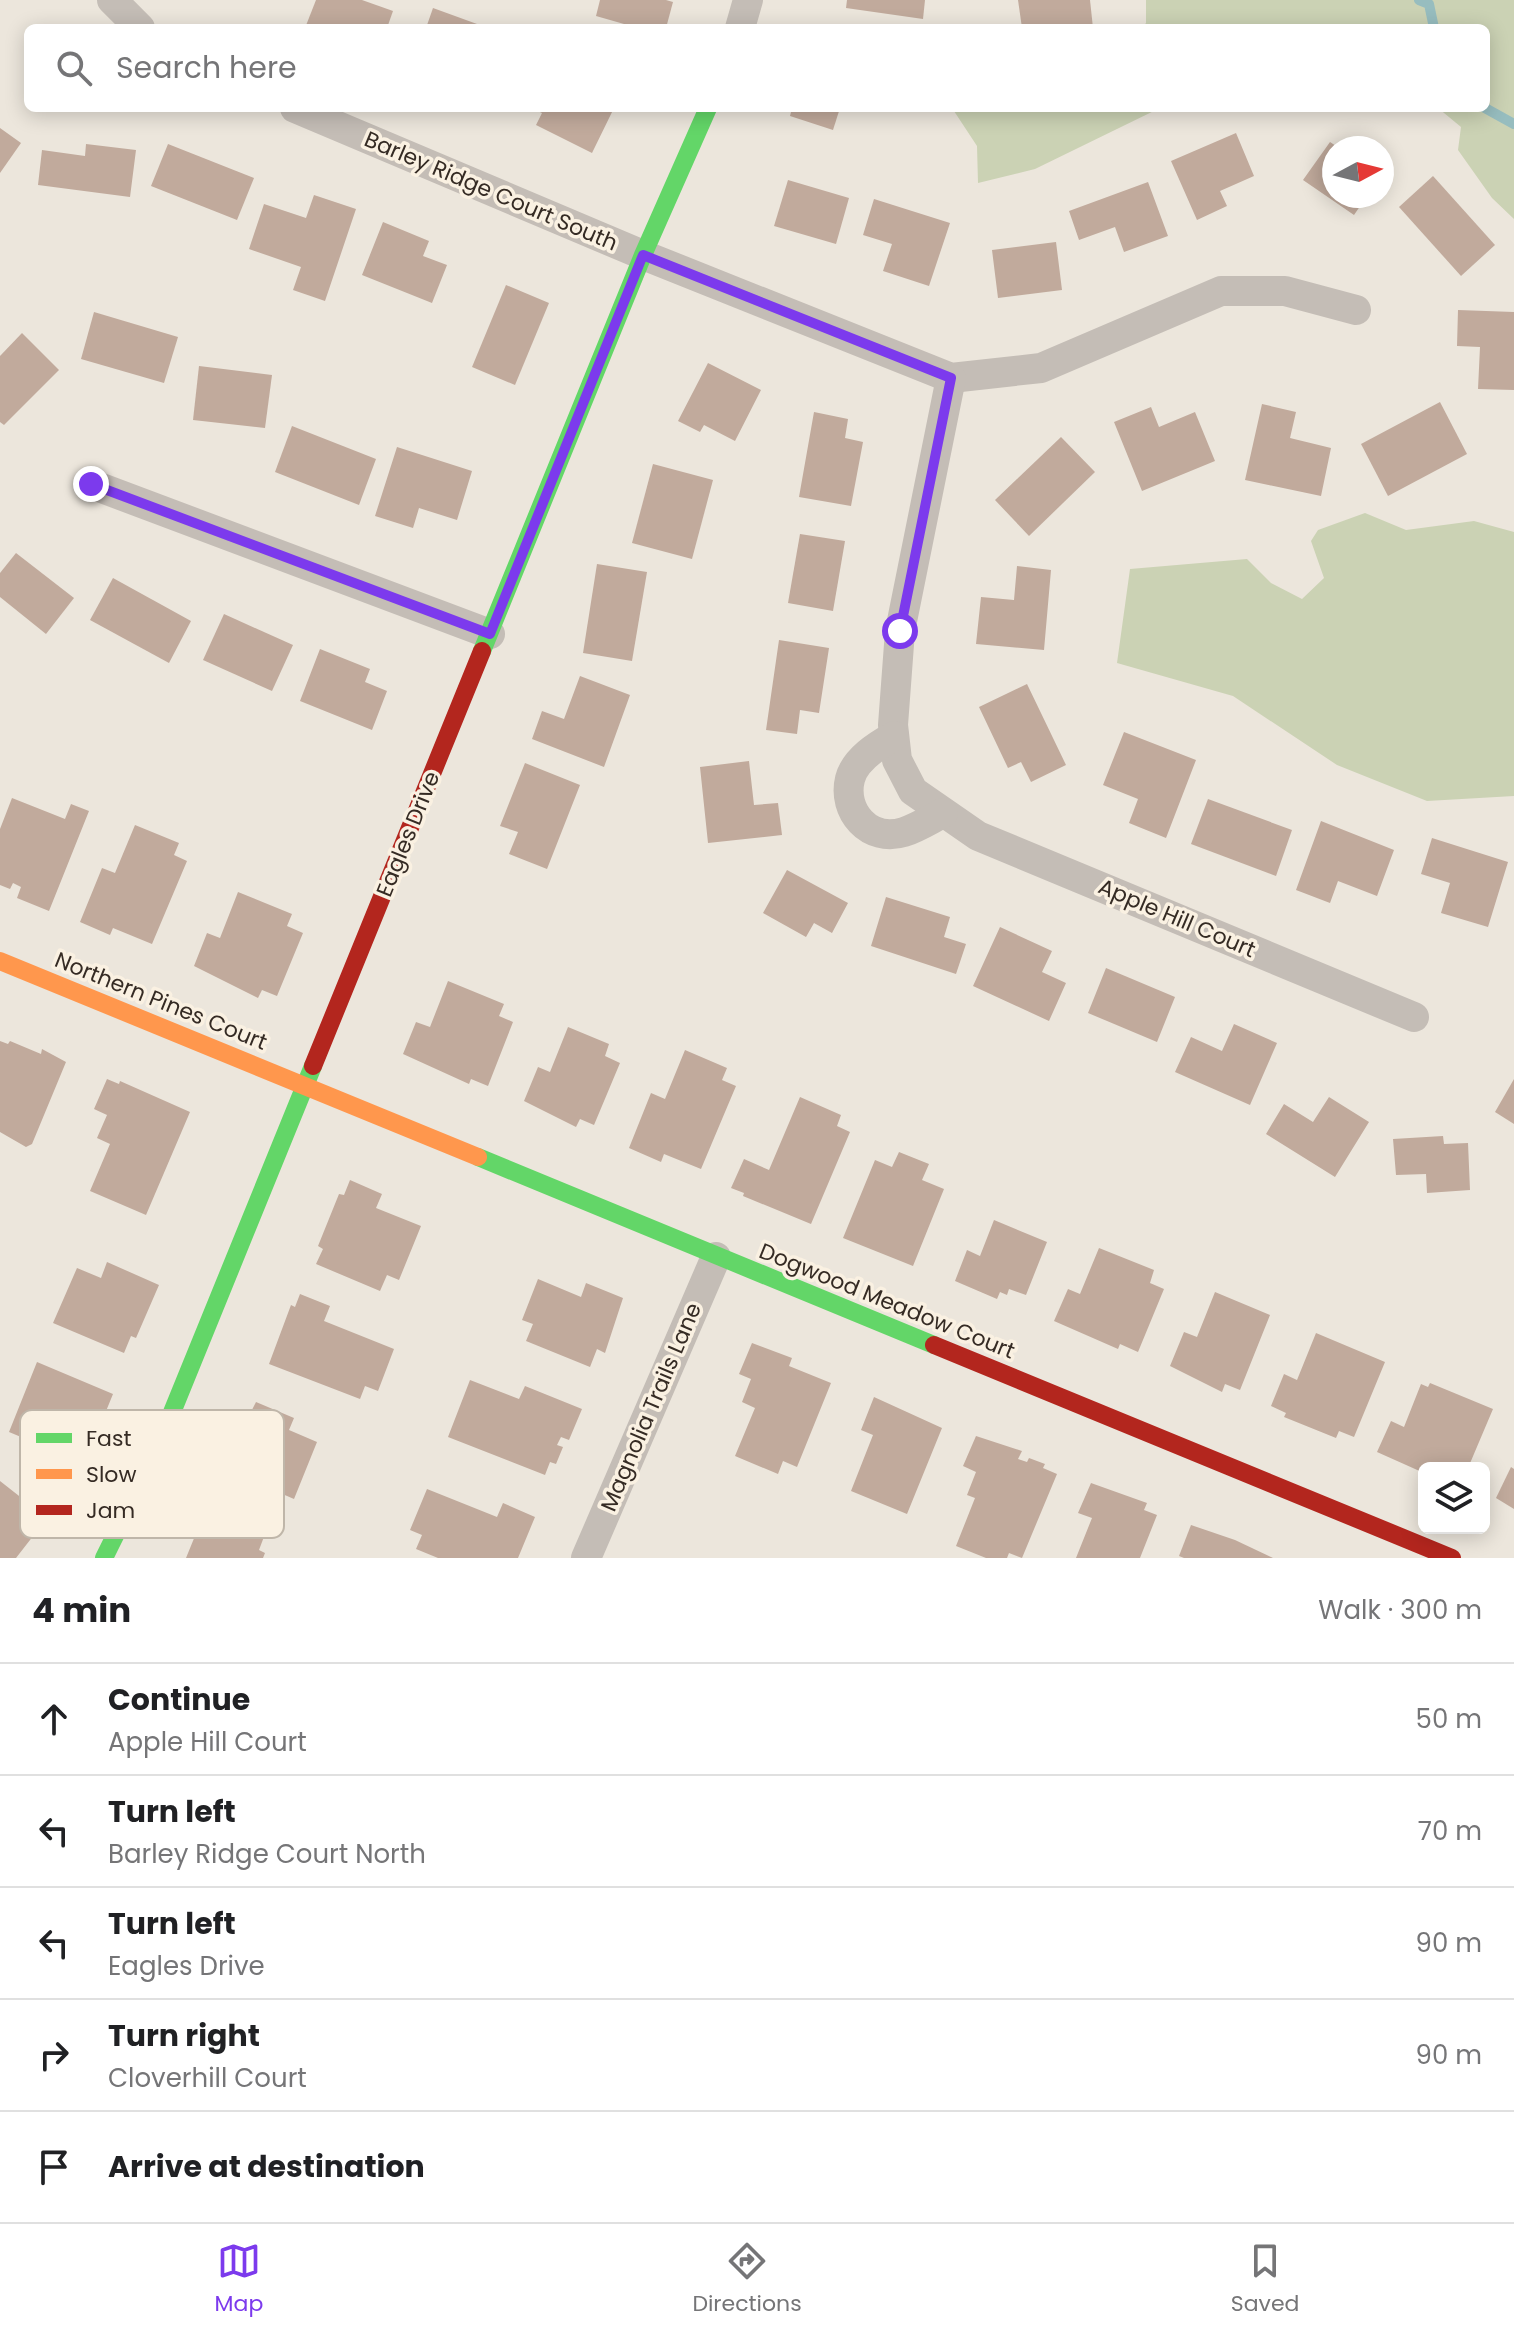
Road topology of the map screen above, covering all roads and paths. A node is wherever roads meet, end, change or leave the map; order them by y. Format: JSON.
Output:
{"nodes":[{"id":1,"x":112,"y":0,"type":"edge"},
{"id":2,"x":748,"y":0,"type":"edge"},
{"id":3,"x":136,"y":24,"type":"edge"},
{"id":4,"x":741,"y":24,"type":"edge"},
{"id":5,"x":304,"y":112,"type":"edge"},
{"id":6,"x":706,"y":112,"type":"edge"},
{"id":7,"x":643,"y":255,"type":"junction"},
{"id":8,"x":1356,"y":310,"type":"dead end"},
{"id":9,"x":951,"y":378,"type":"junction"},
{"id":10,"x":91,"y":484,"type":"dead end"},
{"id":11,"x":490,"y":634,"type":"junction"},
{"id":12,"x":894,"y":736,"type":"junction"},
{"id":13,"x":943,"y":813,"type":"junction"},
{"id":14,"x":0,"y":961,"type":"edge"},
{"id":15,"x":1414,"y":1017,"type":"dead end"},
{"id":16,"x":305,"y":1086,"type":"junction"},
{"id":17,"x":716,"y":1257,"type":"junction"},
{"id":18,"x":173,"y":1410,"type":"edge"},
{"id":19,"x":114,"y":1538,"type":"edge"},
{"id":20,"x":104,"y":1558,"type":"edge"},
{"id":21,"x":586,"y":1558,"type":"edge"},
{"id":22,"x":1452,"y":1558,"type":"edge"}],
"edges":[{"from":1,"to":3,"type":"street"},
{"from":2,"to":4,"type":"street"},
{"from":5,"to":7,"type":"street","name":"Barley Ridge Court South"},
{"from":6,"to":7,"type":"street","name":"Eagles Drive"},
{"from":7,"to":9,"type":"street","name":"Barley Ridge Court South"},
{"from":7,"to":11,"type":"street","name":"Eagles Drive"},
{"from":8,"to":9,"type":"street"},
{"from":9,"to":12,"type":"street","name":"Apple Hill Court"},
{"from":10,"to":11,"type":"street"},
{"from":11,"to":16,"type":"street","name":"Eagles Drive"},
{"from":12,"to":13,"type":"street","name":"Apple Hill Court"},
{"from":12,"to":13,"type":"street"},
{"from":13,"to":15,"type":"street","name":"Apple Hill Court"},
{"from":14,"to":16,"type":"street","name":"Northern Pines Court"},
{"from":16,"to":17,"type":"street","name":"Dogwood Meadow Court"},
{"from":16,"to":18,"type":"street","name":"Eagles Drive"},
{"from":17,"to":21,"type":"street","name":"Magnolia Trails Lane"},
{"from":17,"to":22,"type":"street","name":"Dogwood Meadow Court"},
{"from":19,"to":20,"type":"street","name":"Eagles Drive"}]}
